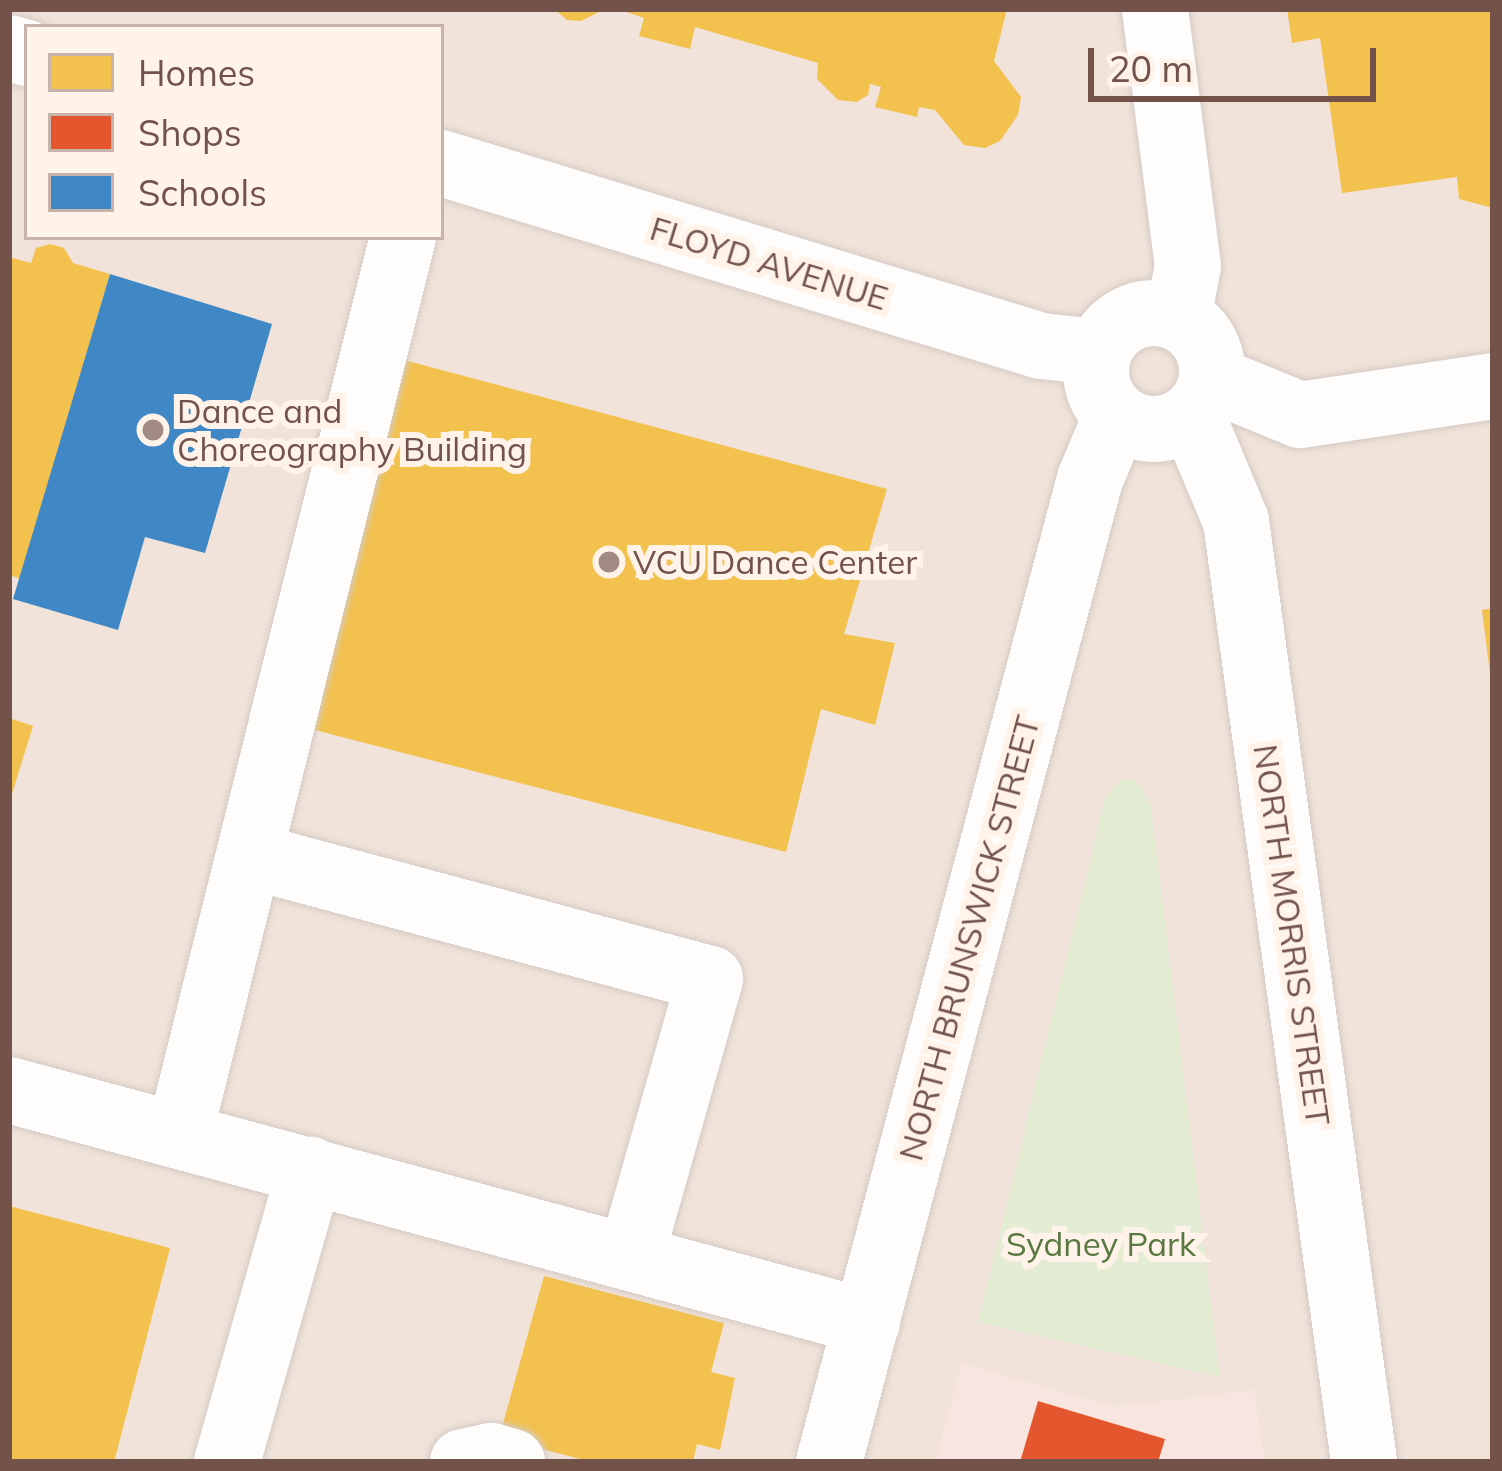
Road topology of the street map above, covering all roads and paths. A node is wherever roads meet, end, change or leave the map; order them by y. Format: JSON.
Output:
{"nodes":[{"id":1,"x":1155,"y":9,"type":"edge"},
{"id":2,"x":444,"y":164,"type":"edge"},
{"id":3,"x":403,"y":240,"type":"edge"},
{"id":4,"x":1178,"y":318,"type":"junction"},
{"id":5,"x":1098,"y":352,"type":"junction"},
{"id":6,"x":1493,"y":386,"type":"edge"},
{"id":7,"x":1202,"y":398,"type":"junction"},
{"id":8,"x":1116,"y":417,"type":"junction"},
{"id":9,"x":251,"y":856,"type":"junction"},
{"id":10,"x":9,"y":1090,"type":"edge"},
{"id":11,"x":179,"y":1136,"type":"junction"},
{"id":12,"x":310,"y":1171,"type":"junction"},
{"id":13,"x":631,"y":1257,"type":"junction"},
{"id":14,"x":867,"y":1322,"type":"junction"},
{"id":15,"x":227,"y":1462,"type":"edge"},
{"id":16,"x":463,"y":1462,"type":"edge"},
{"id":17,"x":512,"y":1462,"type":"edge"},
{"id":18,"x":829,"y":1462,"type":"edge"},
{"id":19,"x":1364,"y":1462,"type":"edge"}],
"edges":[{"from":1,"to":4,"type":"street"},
{"from":2,"to":5,"type":"street","name":"FLOYD AVENUE"},
{"from":3,"to":9,"type":"street"},
{"from":4,"to":5,"type":"street"},
{"from":4,"to":7,"type":"street"},
{"from":5,"to":8,"type":"street"},
{"from":6,"to":7,"type":"street"},
{"from":7,"to":8,"type":"street"},
{"from":7,"to":19,"type":"street","name":"NORTH MORRIS STREET"},
{"from":8,"to":14,"type":"street","name":"NORTH BRUNSWICK STREET"},
{"from":9,"to":11,"type":"street"},
{"from":9,"to":13,"type":"street"},
{"from":10,"to":11,"type":"street"},
{"from":11,"to":12,"type":"street"},
{"from":12,"to":13,"type":"street"},
{"from":12,"to":15,"type":"street"},
{"from":13,"to":14,"type":"street"},
{"from":14,"to":18,"type":"street","name":"NORTH BRUNSWICK STREET"},
{"from":16,"to":17,"type":"street"}]}
